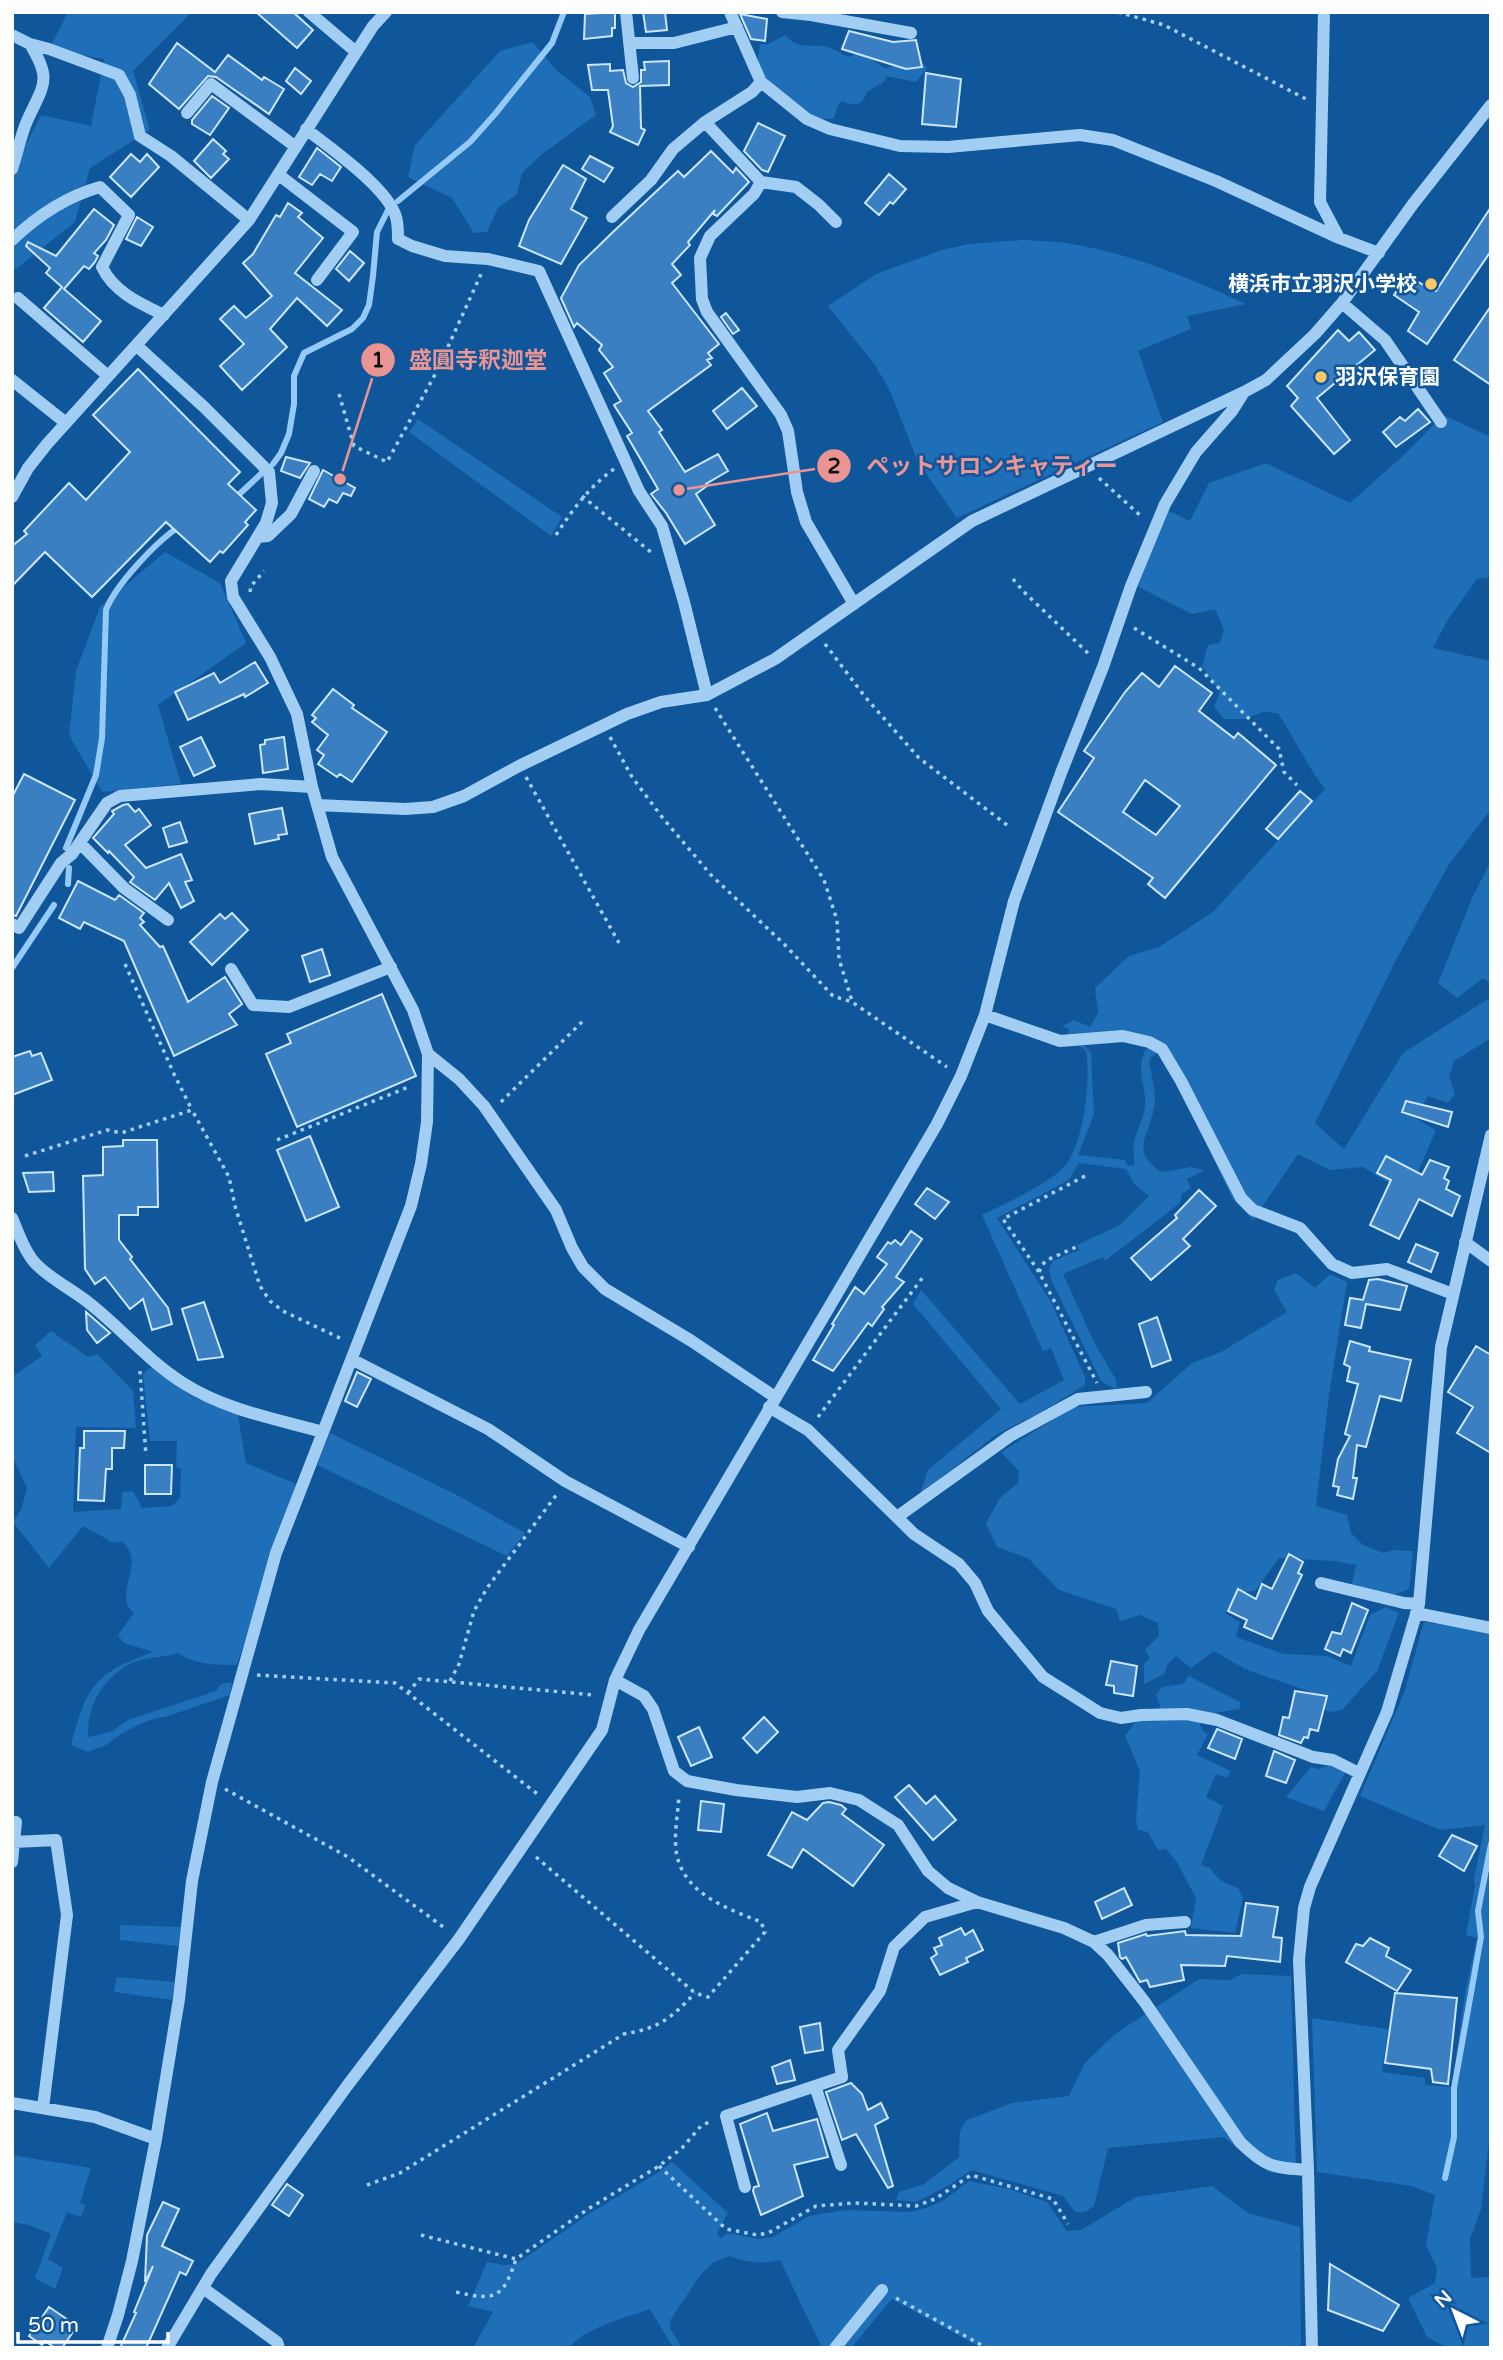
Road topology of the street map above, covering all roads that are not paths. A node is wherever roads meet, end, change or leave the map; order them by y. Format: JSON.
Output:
{"nodes":[{"id":1,"x":309,"y":12,"type":"edge"},
{"id":2,"x":386,"y":12,"type":"edge"},
{"id":3,"x":626,"y":12,"type":"edge"},
{"id":4,"x":730,"y":12,"type":"edge"},
{"id":5,"x":782,"y":12,"type":"edge"},
{"id":6,"x":1324,"y":12,"type":"edge"},
{"id":7,"x":737,"y":27,"type":"junction"},
{"id":8,"x":911,"y":33,"type":"dead end"},
{"id":9,"x":12,"y":35,"type":"edge"},
{"id":10,"x":629,"y":43,"type":"junction"},
{"id":11,"x":30,"y":44,"type":"junction"},
{"id":12,"x":356,"y":52,"type":"junction"},
{"id":13,"x":633,"y":78,"type":"dead end"},
{"id":14,"x":761,"y":82,"type":"junction"},
{"id":15,"x":1491,"y":105,"type":"edge"},
{"id":16,"x":187,"y":113,"type":"dead end"},
{"id":17,"x":705,"y":122,"type":"junction"},
{"id":18,"x":306,"y":129,"type":"junction"},
{"id":19,"x":296,"y":147,"type":"junction"},
{"id":20,"x":12,"y":169,"type":"edge"},
{"id":21,"x":279,"y":175,"type":"junction"},
{"id":22,"x":761,"y":182,"type":"junction"},
{"id":23,"x":612,"y":217,"type":"dead end"},
{"id":24,"x":249,"y":220,"type":"junction"},
{"id":25,"x":836,"y":222,"type":"dead end"},
{"id":26,"x":1339,"y":238,"type":"junction"},
{"id":27,"x":12,"y":240,"type":"edge"},
{"id":28,"x":1379,"y":253,"type":"junction"},
{"id":29,"x":317,"y":280,"type":"dead end"},
{"id":30,"x":18,"y":298,"type":"dead end"},
{"id":31,"x":1342,"y":303,"type":"junction"},
{"id":32,"x":164,"y":315,"type":"junction"},
{"id":33,"x":136,"y":346,"type":"junction"},
{"id":34,"x":108,"y":376,"type":"junction"},
{"id":35,"x":15,"y":384,"type":"edge"},
{"id":36,"x":1244,"y":392,"type":"junction"},
{"id":37,"x":1441,"y":422,"type":"dead end"},
{"id":38,"x":66,"y":423,"type":"junction"},
{"id":39,"x":314,"y":471,"type":"dead end"},
{"id":40,"x":12,"y":497,"type":"edge"},
{"id":41,"x":258,"y":537,"type":"junction"},
{"id":42,"x":854,"y":604,"type":"junction"},
{"id":43,"x":706,"y":695,"type":"junction"},
{"id":44,"x":312,"y":787,"type":"junction"},
{"id":45,"x":317,"y":805,"type":"junction"},
{"id":46,"x":80,"y":843,"type":"junction"},
{"id":47,"x":168,"y":920,"type":"dead end"},
{"id":48,"x":12,"y":923,"type":"edge"},
{"id":49,"x":391,"y":967,"type":"junction"},
{"id":50,"x":231,"y":969,"type":"dead end"},
{"id":51,"x":985,"y":1015,"type":"junction"},
{"id":52,"x":428,"y":1054,"type":"junction"},
{"id":53,"x":1491,"y":1135,"type":"edge"},
{"id":54,"x":12,"y":1218,"type":"edge"},
{"id":55,"x":1465,"y":1242,"type":"junction"},
{"id":56,"x":1491,"y":1261,"type":"edge"},
{"id":57,"x":1453,"y":1294,"type":"junction"},
{"id":58,"x":352,"y":1360,"type":"junction"},
{"id":59,"x":1146,"y":1392,"type":"dead end"},
{"id":60,"x":772,"y":1402,"type":"junction"},
{"id":61,"x":323,"y":1432,"type":"junction"},
{"id":62,"x":897,"y":1517,"type":"junction"},
{"id":63,"x":689,"y":1548,"type":"junction"},
{"id":64,"x":1321,"y":1583,"type":"dead end"},
{"id":65,"x":1418,"y":1609,"type":"junction"},
{"id":66,"x":1491,"y":1628,"type":"edge"},
{"id":67,"x":615,"y":1680,"type":"junction"},
{"id":68,"x":1359,"y":1773,"type":"junction"},
{"id":69,"x":16,"y":1822,"type":"dead end"},
{"id":70,"x":14,"y":1842,"type":"junction"},
{"id":71,"x":12,"y":1862,"type":"edge"},
{"id":72,"x":978,"y":1902,"type":"junction"},
{"id":73,"x":1185,"y":1922,"type":"dead end"},
{"id":74,"x":1094,"y":1942,"type":"junction"},
{"id":75,"x":816,"y":2086,"type":"junction"},
{"id":76,"x":12,"y":2104,"type":"edge"},
{"id":77,"x":43,"y":2108,"type":"junction"},
{"id":78,"x":156,"y":2139,"type":"junction"},
{"id":79,"x":841,"y":2165,"type":"dead end"},
{"id":80,"x":1308,"y":2170,"type":"junction"},
{"id":81,"x":745,"y":2188,"type":"dead end"},
{"id":82,"x":203,"y":2288,"type":"junction"},
{"id":83,"x":882,"y":2290,"type":"road end"},
{"id":84,"x":107,"y":2348,"type":"edge"},
{"id":85,"x":167,"y":2348,"type":"edge"},
{"id":86,"x":279,"y":2348,"type":"edge"},
{"id":87,"x":835,"y":2348,"type":"edge"},
{"id":88,"x":1312,"y":2348,"type":"edge"}],
"edges":[{"from":1,"to":12,"type":"street"},
{"from":2,"to":12,"type":"street"},
{"from":3,"to":10,"type":"street"},
{"from":4,"to":7,"type":"street"},
{"from":5,"to":8,"type":"street"},
{"from":6,"to":26,"type":"street"},
{"from":7,"to":10,"type":"street"},
{"from":7,"to":14,"type":"street"},
{"from":9,"to":11,"type":"street"},
{"from":10,"to":13,"type":"street"},
{"from":11,"to":20,"type":"street"},
{"from":11,"to":24,"type":"street"},
{"from":12,"to":18,"type":"street"},
{"from":14,"to":17,"type":"street"},
{"from":14,"to":26,"type":"street"},
{"from":15,"to":28,"type":"street"},
{"from":16,"to":19,"type":"street"},
{"from":17,"to":22,"type":"street"},
{"from":17,"to":23,"type":"street"},
{"from":18,"to":19,"type":"street"},
{"from":18,"to":43,"type":"street"},
{"from":19,"to":21,"type":"street"},
{"from":21,"to":24,"type":"street"},
{"from":21,"to":29,"type":"street"},
{"from":22,"to":25,"type":"street"},
{"from":22,"to":42,"type":"street"},
{"from":24,"to":32,"type":"street"},
{"from":26,"to":28,"type":"street"},
{"from":27,"to":32,"type":"street"},
{"from":28,"to":31,"type":"street"},
{"from":30,"to":34,"type":"street"},
{"from":31,"to":36,"type":"street"},
{"from":31,"to":37,"type":"street"},
{"from":32,"to":33,"type":"street"},
{"from":33,"to":34,"type":"street"},
{"from":33,"to":41,"type":"street"},
{"from":34,"to":38,"type":"street"},
{"from":35,"to":38,"type":"street"},
{"from":36,"to":42,"type":"street"},
{"from":36,"to":51,"type":"street"},
{"from":38,"to":40,"type":"street"},
{"from":39,"to":41,"type":"street"},
{"from":41,"to":44,"type":"street"},
{"from":42,"to":43,"type":"street"},
{"from":43,"to":45,"type":"street"},
{"from":44,"to":45,"type":"street"},
{"from":44,"to":46,"type":"street"},
{"from":45,"to":49,"type":"street"},
{"from":46,"to":47,"type":"street"},
{"from":46,"to":48,"type":"street"},
{"from":49,"to":50,"type":"street"},
{"from":49,"to":52,"type":"street"},
{"from":51,"to":57,"type":"street"},
{"from":51,"to":60,"type":"street"},
{"from":52,"to":58,"type":"street"},
{"from":52,"to":60,"type":"street"},
{"from":53,"to":55,"type":"street"},
{"from":54,"to":61,"type":"street"},
{"from":55,"to":56,"type":"street"},
{"from":55,"to":57,"type":"street"},
{"from":57,"to":65,"type":"street"},
{"from":58,"to":61,"type":"street"},
{"from":58,"to":63,"type":"street"},
{"from":59,"to":62,"type":"street"},
{"from":60,"to":62,"type":"street"},
{"from":60,"to":63,"type":"street"},
{"from":61,"to":78,"type":"street"},
{"from":62,"to":68,"type":"street"},
{"from":63,"to":67,"type":"street"},
{"from":64,"to":65,"type":"street"},
{"from":65,"to":66,"type":"street"},
{"from":65,"to":68,"type":"street"},
{"from":67,"to":72,"type":"street"},
{"from":67,"to":82,"type":"street"},
{"from":68,"to":80,"type":"street"},
{"from":69,"to":70,"type":"street"},
{"from":70,"to":71,"type":"street"},
{"from":70,"to":77,"type":"street"},
{"from":72,"to":74,"type":"street"},
{"from":72,"to":75,"type":"street"},
{"from":73,"to":74,"type":"street"},
{"from":74,"to":80,"type":"street"},
{"from":75,"to":79,"type":"street"},
{"from":75,"to":81,"type":"street"},
{"from":76,"to":77,"type":"street"},
{"from":77,"to":78,"type":"street"},
{"from":78,"to":84,"type":"street"},
{"from":80,"to":88,"type":"street"},
{"from":82,"to":85,"type":"street"},
{"from":82,"to":86,"type":"street"},
{"from":83,"to":87,"type":"street"}]}
